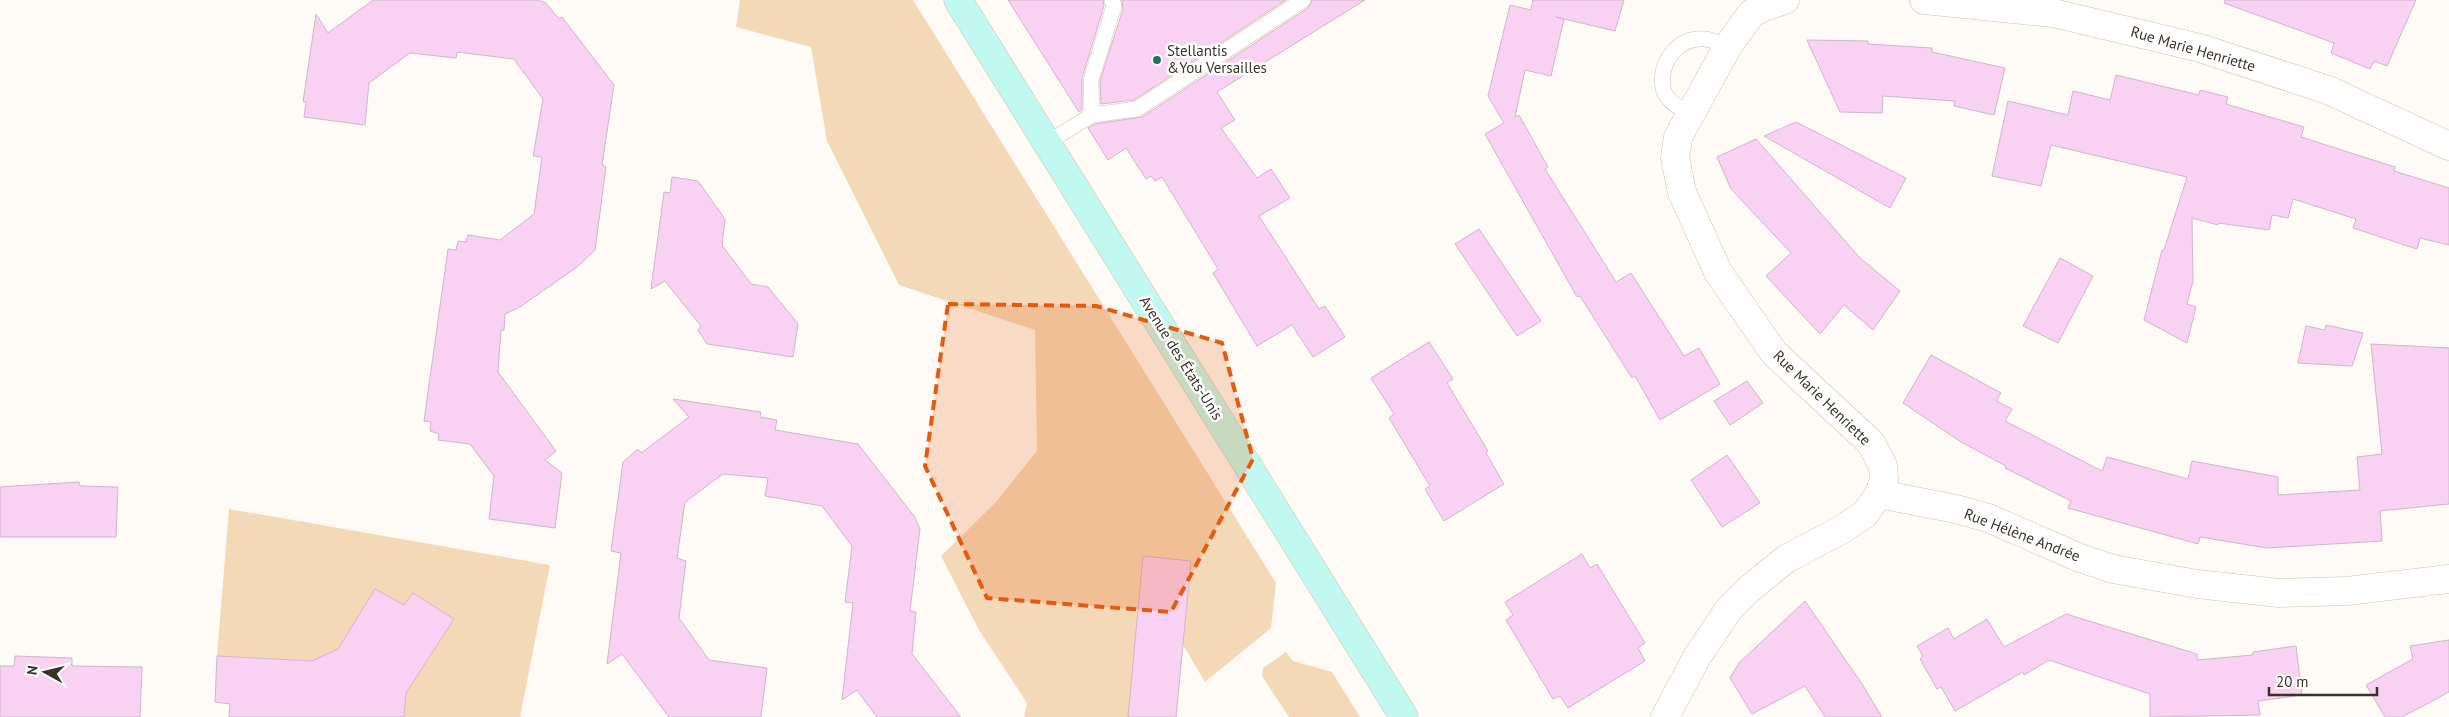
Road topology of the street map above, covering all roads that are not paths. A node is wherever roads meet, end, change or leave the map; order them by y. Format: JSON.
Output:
{"nodes":[{"id":1,"x":958,"y":0,"type":"edge"},
{"id":2,"x":1112,"y":0,"type":"edge"},
{"id":3,"x":1303,"y":0,"type":"edge"},
{"id":4,"x":1785,"y":0,"type":"edge"},
{"id":5,"x":1924,"y":0,"type":"edge"},
{"id":6,"x":1728,"y":46,"type":"junction"},
{"id":7,"x":1092,"y":115,"type":"junction"},
{"id":8,"x":1690,"y":115,"type":"junction"},
{"id":9,"x":1047,"y":143,"type":"junction"},
{"id":10,"x":2449,"y":146,"type":"edge"},
{"id":11,"x":1879,"y":494,"type":"junction"},
{"id":12,"x":2449,"y":579,"type":"edge"},
{"id":13,"x":1404,"y":717,"type":"edge"},
{"id":14,"x":1665,"y":717,"type":"edge"}],
"edges":[{"from":1,"to":9,"type":"main road","name":"Avenue des États-Unis"},
{"from":2,"to":7,"type":"lane"},
{"from":3,"to":7,"type":"lane"},
{"from":4,"to":6,"type":"street","name":"Rue Marie Henriette"},
{"from":5,"to":10,"type":"street","name":"Rue Marie Henriette"},
{"from":6,"to":8,"type":"street","name":"Rue Marie Henriette"},
{"from":6,"to":8,"type":"lane"},
{"from":7,"to":9,"type":"lane"},
{"from":8,"to":11,"type":"street","name":"Rue Marie Henriette"},
{"from":9,"to":13,"type":"main road","name":"Avenue des États-Unis"},
{"from":11,"to":12,"type":"street","name":"Rue Hélène Andrée"},
{"from":11,"to":14,"type":"street"}]}
